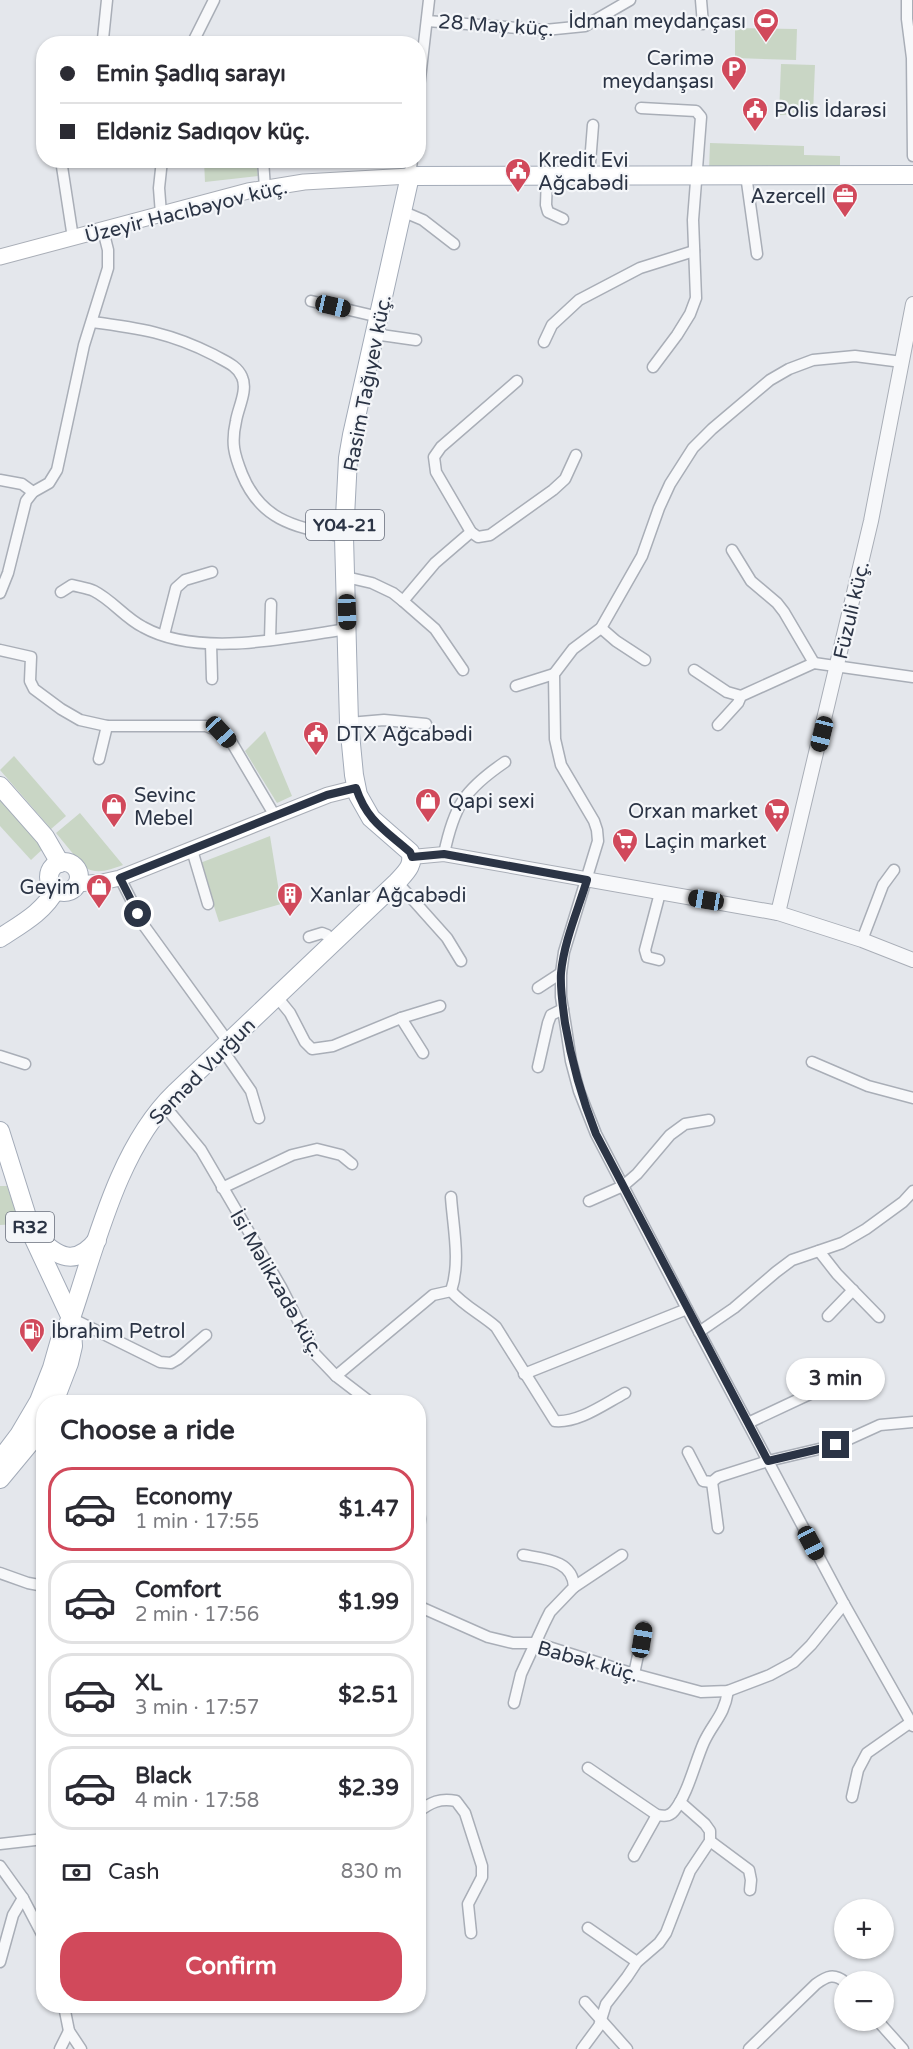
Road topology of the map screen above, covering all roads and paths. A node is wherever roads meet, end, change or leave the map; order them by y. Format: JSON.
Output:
{"nodes":[{"id":1,"x":107,"y":0,"type":"edge"},
{"id":2,"x":214,"y":0,"type":"edge"},
{"id":3,"x":429,"y":0,"type":"edge"},
{"id":4,"x":630,"y":0,"type":"edge"},
{"id":5,"x":701,"y":0,"type":"edge"},
{"id":6,"x":907,"y":0,"type":"edge"},
{"id":7,"x":427,"y":21,"type":"junction"},
{"id":8,"x":703,"y":24,"type":"dead end"},
{"id":9,"x":103,"y":36,"type":"edge"},
{"id":10,"x":196,"y":36,"type":"edge"},
{"id":11,"x":425,"y":36,"type":"edge"},
{"id":12,"x":911,"y":40,"type":"edge"},
{"id":13,"x":641,"y":108,"type":"dead end"},
{"id":14,"x":593,"y":125,"type":"dead end"},
{"id":15,"x":913,"y":156,"type":"edge"},
{"id":16,"x":62,"y":168,"type":"edge"},
{"id":17,"x":161,"y":168,"type":"edge"},
{"id":18,"x":264,"y":168,"type":"edge"},
{"id":19,"x":411,"y":168,"type":"edge"},
{"id":20,"x":746,"y":175,"type":"junction"},
{"id":21,"x":913,"y":175,"type":"edge"},
{"id":22,"x":547,"y":176,"type":"junction"},
{"id":23,"x":589,"y":176,"type":"junction"},
{"id":24,"x":698,"y":176,"type":"junction"},
{"id":25,"x":265,"y":188,"type":"junction"},
{"id":26,"x":404,"y":212,"type":"junction"},
{"id":27,"x":161,"y":214,"type":"junction"},
{"id":28,"x":562,"y":219,"type":"dead end"},
{"id":29,"x":103,"y":230,"type":"junction"},
{"id":30,"x":73,"y":238,"type":"junction"},
{"id":31,"x":454,"y":244,"type":"dead end"},
{"id":32,"x":694,"y":251,"type":"junction"},
{"id":33,"x":757,"y":254,"type":"dead end"},
{"id":34,"x":0,"y":257,"type":"edge"},
{"id":35,"x":311,"y":301,"type":"dead end"},
{"id":36,"x":912,"y":312,"type":"edge"},
{"id":37,"x":92,"y":322,"type":"junction"},
{"id":38,"x":376,"y":326,"type":"junction"},
{"id":39,"x":416,"y":340,"type":"dead end"},
{"id":40,"x":544,"y":342,"type":"dead end"},
{"id":41,"x":902,"y":362,"type":"junction"},
{"id":42,"x":653,"y":367,"type":"dead end"},
{"id":43,"x":517,"y":381,"type":"dead end"},
{"id":44,"x":576,"y":455,"type":"dead end"},
{"id":45,"x":0,"y":480,"type":"edge"},
{"id":46,"x":33,"y":492,"type":"junction"},
{"id":47,"x":471,"y":532,"type":"junction"},
{"id":48,"x":344,"y":537,"type":"junction"},
{"id":49,"x":732,"y":550,"type":"dead end"},
{"id":50,"x":212,"y":572,"type":"dead end"},
{"id":51,"x":346,"y":577,"type":"junction"},
{"id":52,"x":61,"y":592,"type":"dead end"},
{"id":53,"x":0,"y":593,"type":"edge"},
{"id":54,"x":403,"y":601,"type":"junction"},
{"id":55,"x":271,"y":604,"type":"dead end"},
{"id":56,"x":601,"y":628,"type":"junction"},
{"id":57,"x":347,"y":629,"type":"junction"},
{"id":58,"x":164,"y":635,"type":"junction"},
{"id":59,"x":270,"y":640,"type":"junction"},
{"id":60,"x":211,"y":644,"type":"junction"},
{"id":61,"x":0,"y":650,"type":"edge"},
{"id":62,"x":645,"y":660,"type":"dead end"},
{"id":63,"x":813,"y":663,"type":"junction"},
{"id":64,"x":838,"y":667,"type":"junction"},
{"id":65,"x":463,"y":670,"type":"dead end"},
{"id":66,"x":694,"y":670,"type":"dead end"},
{"id":67,"x":554,"y":674,"type":"junction"},
{"id":68,"x":913,"y":677,"type":"edge"},
{"id":69,"x":212,"y":679,"type":"dead end"},
{"id":70,"x":516,"y":686,"type":"dead end"},
{"id":71,"x":741,"y":696,"type":"junction"},
{"id":72,"x":349,"y":723,"type":"junction"},
{"id":73,"x":426,"y":724,"type":"dead end"},
{"id":74,"x":718,"y":725,"type":"dead end"},
{"id":75,"x":107,"y":726,"type":"junction"},
{"id":76,"x":99,"y":759,"type":"dead end"},
{"id":77,"x":506,"y":762,"type":"dead end"},
{"id":78,"x":0,"y":786,"type":"edge"},
{"id":79,"x":356,"y":788,"type":"junction"},
{"id":80,"x":275,"y":816,"type":"junction"},
{"id":81,"x":192,"y":850,"type":"junction"},
{"id":82,"x":444,"y":854,"type":"junction"},
{"id":83,"x":412,"y":857,"type":"junction"},
{"id":84,"x":60,"y":863,"type":"junction"},
{"id":85,"x":894,"y":870,"type":"dead end"},
{"id":86,"x":120,"y":878,"type":"junction"},
{"id":87,"x":587,"y":880,"type":"junction"},
{"id":88,"x":397,"y":882,"type":"junction"},
{"id":89,"x":77,"y":884,"type":"junction"},
{"id":90,"x":56,"y":889,"type":"junction"},
{"id":91,"x":660,"y":892,"type":"junction"},
{"id":92,"x":208,"y":904,"type":"dead end"},
{"id":93,"x":778,"y":913,"type":"junction"},
{"id":94,"x":309,"y":937,"type":"dead end"},
{"id":95,"x":0,"y":938,"type":"edge"},
{"id":96,"x":862,"y":940,"type":"junction"},
{"id":97,"x":333,"y":942,"type":"junction"},
{"id":98,"x":461,"y":960,"type":"dead end"},
{"id":99,"x":659,"y":960,"type":"dead end"},
{"id":100,"x":913,"y":960,"type":"edge"},
{"id":101,"x":561,"y":974,"type":"junction"},
{"id":102,"x":538,"y":988,"type":"dead end"},
{"id":103,"x":277,"y":997,"type":"junction"},
{"id":104,"x":440,"y":1006,"type":"dead end"},
{"id":105,"x":563,"y":1008,"type":"junction"},
{"id":106,"x":401,"y":1018,"type":"junction"},
{"id":107,"x":225,"y":1046,"type":"junction"},
{"id":108,"x":423,"y":1053,"type":"dead end"},
{"id":109,"x":0,"y":1056,"type":"edge"},
{"id":110,"x":812,"y":1062,"type":"dead end"},
{"id":111,"x":25,"y":1064,"type":"dead end"},
{"id":112,"x":538,"y":1067,"type":"dead end"},
{"id":113,"x":913,"y":1098,"type":"edge"},
{"id":114,"x":163,"y":1104,"type":"junction"},
{"id":115,"x":259,"y":1118,"type":"dead end"},
{"id":116,"x":709,"y":1120,"type":"dead end"},
{"id":117,"x":0,"y":1131,"type":"edge"},
{"id":118,"x":352,"y":1164,"type":"dead end"},
{"id":119,"x":623,"y":1186,"type":"junction"},
{"id":120,"x":222,"y":1188,"type":"junction"},
{"id":121,"x":913,"y":1191,"type":"edge"},
{"id":122,"x":452,"y":1197,"type":"dead end"},
{"id":123,"x":590,"y":1201,"type":"dead end"},
{"id":124,"x":29,"y":1224,"type":"junction"},
{"id":125,"x":98,"y":1239,"type":"junction"},
{"id":126,"x":819,"y":1251,"type":"junction"},
{"id":127,"x":853,"y":1290,"type":"junction"},
{"id":128,"x":451,"y":1291,"type":"junction"},
{"id":129,"x":687,"y":1309,"type":"junction"},
{"id":130,"x":828,"y":1317,"type":"dead end"},
{"id":131,"x":879,"y":1317,"type":"dead end"},
{"id":132,"x":71,"y":1318,"type":"junction"},
{"id":133,"x":699,"y":1332,"type":"junction"},
{"id":134,"x":206,"y":1335,"type":"dead end"},
{"id":135,"x":524,"y":1374,"type":"junction"},
{"id":136,"x":336,"y":1376,"type":"junction"},
{"id":137,"x":625,"y":1393,"type":"dead end"},
{"id":138,"x":812,"y":1393,"type":"dead end"},
{"id":139,"x":41,"y":1395,"type":"edge"},
{"id":140,"x":57,"y":1395,"type":"edge"},
{"id":141,"x":361,"y":1395,"type":"edge"},
{"id":142,"x":36,"y":1406,"type":"edge"},
{"id":143,"x":913,"y":1422,"type":"edge"},
{"id":144,"x":748,"y":1424,"type":"junction"},
{"id":145,"x":36,"y":1437,"type":"edge"},
{"id":146,"x":688,"y":1452,"type":"dead end"},
{"id":147,"x":0,"y":1460,"type":"edge"},
{"id":148,"x":768,"y":1461,"type":"junction"},
{"id":149,"x":0,"y":1479,"type":"edge"},
{"id":150,"x":712,"y":1482,"type":"junction"},
{"id":151,"x":718,"y":1528,"type":"dead end"},
{"id":152,"x":523,"y":1555,"type":"dead end"},
{"id":153,"x":622,"y":1555,"type":"dead end"},
{"id":154,"x":0,"y":1573,"type":"edge"},
{"id":155,"x":36,"y":1584,"type":"edge"},
{"id":156,"x":574,"y":1587,"type":"junction"},
{"id":157,"x":844,"y":1604,"type":"junction"},
{"id":158,"x":426,"y":1610,"type":"edge"},
{"id":159,"x":644,"y":1627,"type":"dead end"},
{"id":160,"x":536,"y":1643,"type":"junction"},
{"id":161,"x":634,"y":1674,"type":"junction"},
{"id":162,"x":728,"y":1691,"type":"junction"},
{"id":163,"x":913,"y":1700,"type":"edge"},
{"id":164,"x":514,"y":1703,"type":"dead end"},
{"id":165,"x":903,"y":1707,"type":"junction"},
{"id":166,"x":912,"y":1724,"type":"edge"},
{"id":167,"x":588,"y":1768,"type":"dead end"},
{"id":168,"x":852,"y":1797,"type":"dead end"},
{"id":169,"x":680,"y":1802,"type":"junction"},
{"id":170,"x":426,"y":1806,"type":"edge"},
{"id":171,"x":657,"y":1815,"type":"junction"},
{"id":172,"x":36,"y":1840,"type":"edge"},
{"id":173,"x":710,"y":1841,"type":"junction"},
{"id":174,"x":0,"y":1844,"type":"edge"},
{"id":175,"x":634,"y":1856,"type":"dead end"},
{"id":176,"x":0,"y":1866,"type":"edge"},
{"id":177,"x":750,"y":1890,"type":"dead end"},
{"id":178,"x":23,"y":1898,"type":"junction"},
{"id":179,"x":30,"y":1911,"type":"junction"},
{"id":180,"x":36,"y":1911,"type":"edge"},
{"id":181,"x":36,"y":1923,"type":"edge"},
{"id":182,"x":588,"y":1928,"type":"dead end"},
{"id":183,"x":471,"y":1933,"type":"dead end"},
{"id":184,"x":0,"y":1962,"type":"edge"},
{"id":185,"x":637,"y":1962,"type":"junction"},
{"id":186,"x":834,"y":1976,"type":"edge"},
{"id":187,"x":585,"y":2002,"type":"dead end"},
{"id":188,"x":65,"y":2013,"type":"edge"},
{"id":189,"x":601,"y":2020,"type":"junction"},
{"id":190,"x":69,"y":2031,"type":"junction"},
{"id":191,"x":887,"y":2031,"type":"edge"},
{"id":192,"x":60,"y":2049,"type":"edge"},
{"id":193,"x":81,"y":2049,"type":"edge"},
{"id":194,"x":582,"y":2049,"type":"edge"},
{"id":195,"x":627,"y":2049,"type":"edge"},
{"id":196,"x":749,"y":2049,"type":"edge"},
{"id":197,"x":903,"y":2049,"type":"edge"}],
"edges":[{"from":1,"to":9,"type":"street"},
{"from":2,"to":10,"type":"street"},
{"from":3,"to":7,"type":"street","name":"28 May küç."},
{"from":4,"to":7,"type":"street","name":"28 May küç."},
{"from":5,"to":8,"type":"street"},
{"from":6,"to":12,"type":"street"},
{"from":7,"to":11,"type":"street","name":"28 May küç."},
{"from":12,"to":15,"type":"street"},
{"from":13,"to":24,"type":"street"},
{"from":14,"to":23,"type":"street"},
{"from":16,"to":30,"type":"street"},
{"from":17,"to":27,"type":"street"},
{"from":18,"to":25,"type":"street"},
{"from":19,"to":22,"type":"main road","name":"Üzeyir Hacıbəyov küç."},
{"from":19,"to":25,"type":"main road","name":"Üzeyir Hacıbəyov küç."},
{"from":19,"to":26,"type":"main road","name":"Rasim Tağıyev küç.","number":"Y04-21"},
{"from":20,"to":21,"type":"main road","name":"Üzeyir Hacıbəyov küç."},
{"from":20,"to":24,"type":"main road","name":"Üzeyir Hacıbəyov küç."},
{"from":20,"to":33,"type":"street"},
{"from":22,"to":23,"type":"main road","name":"Üzeyir Hacıbəyov küç."},
{"from":22,"to":28,"type":"street"},
{"from":23,"to":24,"type":"main road","name":"Üzeyir Hacıbəyov küç."},
{"from":24,"to":32,"type":"street"},
{"from":25,"to":27,"type":"main road","name":"Üzeyir Hacıbəyov küç."},
{"from":26,"to":31,"type":"street"},
{"from":26,"to":38,"type":"main road","name":"Rasim Tağıyev küç.","number":"Y04-21"},
{"from":27,"to":29,"type":"main road","name":"Üzeyir Hacıbəyov küç."},
{"from":29,"to":30,"type":"main road","name":"Üzeyir Hacıbəyov küç."},
{"from":29,"to":37,"type":"street"},
{"from":30,"to":34,"type":"main road","name":"Üzeyir Hacıbəyov küç."},
{"from":32,"to":40,"type":"street"},
{"from":32,"to":42,"type":"street"},
{"from":35,"to":38,"type":"street"},
{"from":36,"to":41,"type":"street","name":"Füzuli küç."},
{"from":37,"to":46,"type":"street"},
{"from":37,"to":48,"type":"street"},
{"from":38,"to":39,"type":"street"},
{"from":38,"to":48,"type":"main road","name":"Rasim Tağıyev küç.","number":"Y04-21"},
{"from":41,"to":56,"type":"street"},
{"from":41,"to":64,"type":"street","name":"Füzuli küç."},
{"from":43,"to":47,"type":"street"},
{"from":44,"to":47,"type":"street"},
{"from":45,"to":46,"type":"street"},
{"from":46,"to":53,"type":"street"},
{"from":47,"to":54,"type":"street"},
{"from":48,"to":51,"type":"main road","name":"Rasim Tağıyev küç.","number":"Y04-21"},
{"from":49,"to":63,"type":"street"},
{"from":50,"to":58,"type":"street"},
{"from":51,"to":54,"type":"street"},
{"from":51,"to":57,"type":"main road","name":"Rasim Tağıyev küç.","number":"Y04-21"},
{"from":52,"to":58,"type":"street"},
{"from":54,"to":65,"type":"street"},
{"from":55,"to":59,"type":"street"},
{"from":56,"to":62,"type":"street"},
{"from":56,"to":67,"type":"street"},
{"from":57,"to":59,"type":"street"},
{"from":57,"to":72,"type":"main road","name":"Rasim Tağıyev küç.","number":"Y04-21"},
{"from":58,"to":60,"type":"street"},
{"from":59,"to":60,"type":"street"},
{"from":60,"to":69,"type":"street"},
{"from":61,"to":75,"type":"street"},
{"from":63,"to":64,"type":"street"},
{"from":63,"to":71,"type":"street"},
{"from":64,"to":68,"type":"street"},
{"from":64,"to":93,"type":"street","name":"Füzuli küç."},
{"from":66,"to":71,"type":"street"},
{"from":67,"to":70,"type":"street"},
{"from":67,"to":87,"type":"street"},
{"from":71,"to":74,"type":"street"},
{"from":72,"to":73,"type":"street"},
{"from":72,"to":79,"type":"main road","name":"Rasim Tağıyev küç.","number":"Y04-21"},
{"from":75,"to":76,"type":"street"},
{"from":75,"to":80,"type":"street"},
{"from":77,"to":82,"type":"street"},
{"from":78,"to":84,"type":"main road"},
{"from":79,"to":80,"type":"main road"},
{"from":79,"to":83,"type":"main road","name":"Rasim Tağıyev küç.","number":"Y04-21"},
{"from":80,"to":81,"type":"main road"},
{"from":81,"to":86,"type":"main road"},
{"from":81,"to":92,"type":"street"},
{"from":82,"to":83,"type":"street"},
{"from":82,"to":87,"type":"street"},
{"from":83,"to":88,"type":"main road","name":"Səməd Vurğun"},
{"from":84,"to":89,"type":"main road"},
{"from":84,"to":90,"type":"main road"},
{"from":85,"to":96,"type":"street"},
{"from":86,"to":89,"type":"main road"},
{"from":86,"to":107,"type":"street"},
{"from":87,"to":91,"type":"street"},
{"from":87,"to":101,"type":"street"},
{"from":88,"to":97,"type":"main road","name":"Səməd Vurğun"},
{"from":88,"to":98,"type":"street"},
{"from":89,"to":90,"type":"main road"},
{"from":90,"to":95,"type":"main road"},
{"from":91,"to":93,"type":"street"},
{"from":91,"to":99,"type":"street"},
{"from":93,"to":96,"type":"street"},
{"from":94,"to":97,"type":"street"},
{"from":96,"to":100,"type":"street"},
{"from":97,"to":103,"type":"main road","name":"Səməd Vurğun"},
{"from":101,"to":102,"type":"street"},
{"from":101,"to":105,"type":"street"},
{"from":103,"to":106,"type":"street"},
{"from":103,"to":107,"type":"main road","name":"Səməd Vurğun"},
{"from":104,"to":106,"type":"street"},
{"from":105,"to":112,"type":"street"},
{"from":105,"to":119,"type":"street"},
{"from":106,"to":108,"type":"street"},
{"from":107,"to":114,"type":"main road","name":"Səməd Vurğun"},
{"from":107,"to":115,"type":"street"},
{"from":109,"to":111,"type":"street"},
{"from":110,"to":113,"type":"street"},
{"from":114,"to":120,"type":"street","name":"İsi Məlikzadə küç."},
{"from":114,"to":125,"type":"main road","name":"Səməd Vurğun"},
{"from":116,"to":119,"type":"street"},
{"from":117,"to":124,"type":"main road","number":"R32"},
{"from":118,"to":120,"type":"street","name":"İsi Məlikzadə küç."},
{"from":119,"to":123,"type":"street"},
{"from":119,"to":129,"type":"street"},
{"from":120,"to":136,"type":"street","name":"İsi Məlikzadə küç."},
{"from":121,"to":126,"type":"street"},
{"from":122,"to":128,"type":"street"},
{"from":124,"to":125,"type":"main road"},
{"from":124,"to":132,"type":"main road","number":"R32"},
{"from":125,"to":132,"type":"main road","name":"Səməd Vurğun"},
{"from":126,"to":127,"type":"street"},
{"from":126,"to":133,"type":"street"},
{"from":127,"to":130,"type":"street"},
{"from":127,"to":131,"type":"street"},
{"from":128,"to":135,"type":"street"},
{"from":128,"to":136,"type":"street","name":"İsi Məlikzadə küç."},
{"from":129,"to":133,"type":"street"},
{"from":129,"to":135,"type":"street"},
{"from":132,"to":134,"type":"street"},
{"from":132,"to":139,"type":"main road","name":"Səməd Vurğun"},
{"from":132,"to":140,"type":"main road"},
{"from":133,"to":144,"type":"street"},
{"from":135,"to":137,"type":"street"},
{"from":136,"to":141,"type":"street","name":"İsi Məlikzadə küç."},
{"from":138,"to":144,"type":"street"},
{"from":142,"to":147,"type":"main road","name":"Səməd Vurğun"},
{"from":143,"to":148,"type":"street"},
{"from":144,"to":148,"type":"street"},
{"from":145,"to":149,"type":"main road"},
{"from":146,"to":150,"type":"street"},
{"from":148,"to":150,"type":"street"},
{"from":148,"to":157,"type":"street"},
{"from":150,"to":151,"type":"street"},
{"from":152,"to":156,"type":"street"},
{"from":153,"to":156,"type":"street"},
{"from":154,"to":155,"type":"street"},
{"from":156,"to":160,"type":"street"},
{"from":157,"to":162,"type":"street","name":"Babək küç."},
{"from":157,"to":165,"type":"street"},
{"from":158,"to":160,"type":"street","name":"Babək küç."},
{"from":159,"to":161,"type":"street"},
{"from":160,"to":161,"type":"street","name":"Babək küç."},
{"from":160,"to":164,"type":"street"},
{"from":161,"to":162,"type":"street","name":"Babək küç."},
{"from":162,"to":169,"type":"street"},
{"from":163,"to":165,"type":"street"},
{"from":165,"to":166,"type":"street"},
{"from":166,"to":168,"type":"street"},
{"from":167,"to":171,"type":"street"},
{"from":169,"to":171,"type":"street"},
{"from":169,"to":173,"type":"street"},
{"from":170,"to":183,"type":"street"},
{"from":171,"to":175,"type":"street"},
{"from":172,"to":174,"type":"street"},
{"from":173,"to":177,"type":"street"},
{"from":173,"to":185,"type":"street"},
{"from":176,"to":178,"type":"street"},
{"from":178,"to":179,"type":"street"},
{"from":178,"to":184,"type":"street"},
{"from":179,"to":180,"type":"street"},
{"from":179,"to":181,"type":"street"},
{"from":182,"to":185,"type":"street"},
{"from":185,"to":189,"type":"street"},
{"from":186,"to":196,"type":"street"},
{"from":187,"to":189,"type":"street"},
{"from":188,"to":190,"type":"street"},
{"from":189,"to":194,"type":"street"},
{"from":189,"to":195,"type":"street"},
{"from":190,"to":192,"type":"street"},
{"from":190,"to":193,"type":"street"},
{"from":191,"to":197,"type":"street"}]}
